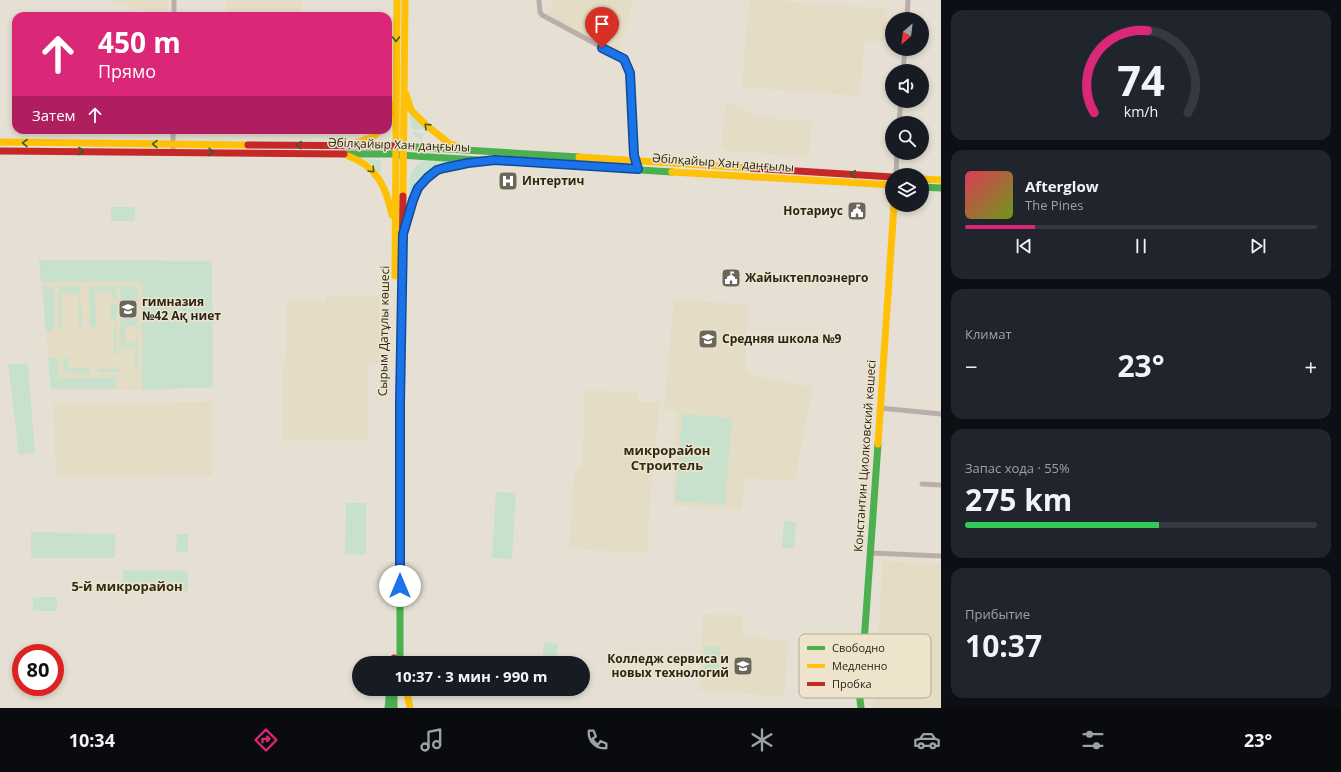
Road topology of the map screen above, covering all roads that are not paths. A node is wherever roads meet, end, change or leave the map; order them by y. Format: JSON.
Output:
{"nodes":[{"id":1,"x":174,"y":0,"type":"edge"},
{"id":2,"x":397,"y":0,"type":"edge"},
{"id":3,"x":405,"y":0,"type":"edge"},
{"id":4,"x":539,"y":0,"type":"edge"},
{"id":5,"x":908,"y":0,"type":"edge"},
{"id":6,"x":174,"y":12,"type":"edge"},
{"id":7,"x":907,"y":12,"type":"edge"},
{"id":8,"x":404,"y":90,"type":"junction"},
{"id":9,"x":396,"y":100,"type":"junction"},
{"id":10,"x":392,"y":110,"type":"edge"},
{"id":11,"x":173,"y":134,"type":"edge"},
{"id":12,"x":376,"y":134,"type":"edge"},
{"id":13,"x":0,"y":142,"type":"edge"},
{"id":14,"x":173,"y":144,"type":"junction"},
{"id":15,"x":338,"y":146,"type":"junction"},
{"id":16,"x":396,"y":146,"type":"junction"},
{"id":17,"x":404,"y":147,"type":"junction"},
{"id":18,"x":0,"y":150,"type":"edge"},
{"id":19,"x":472,"y":151,"type":"junction"},
{"id":20,"x":173,"y":152,"type":"junction"},
{"id":21,"x":338,"y":154,"type":"junction"},
{"id":22,"x":396,"y":154,"type":"junction"},
{"id":23,"x":404,"y":155,"type":"junction"},
{"id":24,"x":495,"y":160,"type":"junction"},
{"id":25,"x":636,"y":161,"type":"junction"},
{"id":26,"x":638,"y":169,"type":"junction"},
{"id":27,"x":885,"y":177,"type":"edge"},
{"id":28,"x":929,"y":179,"type":"edge"},
{"id":29,"x":941,"y":180,"type":"edge"},
{"id":30,"x":885,"y":185,"type":"edge"},
{"id":31,"x":929,"y":187,"type":"edge"},
{"id":32,"x":941,"y":188,"type":"edge"},
{"id":33,"x":894,"y":212,"type":"edge"},
{"id":34,"x":399,"y":234,"type":"junction"},
{"id":35,"x":880,"y":408,"type":"junction"},
{"id":36,"x":941,"y":414,"type":"edge"},
{"id":37,"x":922,"y":484,"type":"dead end"},
{"id":38,"x":941,"y":485,"type":"edge"},
{"id":39,"x":870,"y":552,"type":"junction"},
{"id":40,"x":941,"y":556,"type":"edge"},
{"id":41,"x":864,"y":634,"type":"edge"},
{"id":42,"x":397,"y":656,"type":"edge"},
{"id":43,"x":389,"y":696,"type":"edge"},
{"id":44,"x":394,"y":696,"type":"edge"},
{"id":45,"x":400,"y":696,"type":"edge"},
{"id":46,"x":407,"y":696,"type":"edge"},
{"id":47,"x":860,"y":698,"type":"edge"},
{"id":48,"x":388,"y":708,"type":"edge"},
{"id":49,"x":394,"y":708,"type":"edge"},
{"id":50,"x":400,"y":708,"type":"edge"},
{"id":51,"x":410,"y":708,"type":"edge"},
{"id":52,"x":862,"y":708,"type":"edge"}],
"edges":[{"from":1,"to":6,"type":"street"},
{"from":2,"to":9,"type":"main road","name":"Сырым Датұлы көшесі","one_way":true},
{"from":3,"to":8,"type":"main road","name":"Сырым Датұлы көшесі"},
{"from":4,"to":25,"type":"street"},
{"from":5,"to":7,"type":"street"},
{"from":8,"to":17,"type":"main road","name":"Сырым Датұлы көшесі"},
{"from":19,"to":8,"type":"main road","one_way":true},
{"from":9,"to":10,"type":"main road"},
{"from":9,"to":16,"type":"main road","name":"Сырым Датұлы көшесі"},
{"from":11,"to":14,"type":"street"},
{"from":12,"to":15,"type":"main road"},
{"from":14,"to":13,"type":"main road","name":"Әбілқайыр Хан даңғылы","one_way":true},
{"from":15,"to":14,"type":"main road","name":"Әбілқайыр Хан даңғылы","one_way":true},
{"from":14,"to":20,"type":"street"},
{"from":15,"to":16,"type":"main road","name":"Әбілқайыр Хан даңғылы"},
{"from":16,"to":17,"type":"main road","name":"Әбілқайыр Хан даңғылы"},
{"from":16,"to":22,"type":"main road","name":"Сырым Датұлы көшесі"},
{"from":17,"to":19,"type":"main road","name":"Әбілқайыр Хан даңғылы"},
{"from":17,"to":23,"type":"main road","name":"Сырым Датұлы көшесі"},
{"from":18,"to":20,"type":"main road","name":"Әбілқайыр Хан даңғылы","one_way":true},
{"from":19,"to":25,"type":"main road","name":"Әбілқайыр Хан даңғылы"},
{"from":20,"to":21,"type":"main road","name":"Әбілқайыр Хан даңғылы","one_way":true},
{"from":21,"to":22,"type":"main road","name":"Әбілқайыр Хан даңғылы"},
{"from":21,"to":34,"type":"main road","one_way":true},
{"from":22,"to":23,"type":"main road","name":"Әбілқайыр Хан даңғылы"},
{"from":22,"to":34,"type":"main road","name":"Сырым Датұлы көшесі"},
{"from":23,"to":24,"type":"main road","name":"Әбілқайыр Хан даңғылы"},
{"from":23,"to":34,"type":"main road","name":"Сырым Датұлы көшесі"},
{"from":24,"to":26,"type":"main road","name":"Әбілқайыр Хан даңғылы"},
{"from":24,"to":34,"type":"main road"},
{"from":25,"to":26,"type":"street"},
{"from":27,"to":25,"type":"main road","name":"Әбілқайыр Хан даңғылы","one_way":true},
{"from":26,"to":30,"type":"main road","name":"Әбілқайыр Хан даңғылы"},
{"from":28,"to":29,"type":"main road"},
{"from":31,"to":32,"type":"main road"},
{"from":33,"to":35,"type":"main road","name":"Константин Циолковский көшесі"},
{"from":34,"to":42,"type":"main road","name":"Сырым Датұлы көшесі"},
{"from":35,"to":36,"type":"street"},
{"from":35,"to":39,"type":"main road","name":"Константин Циолковский көшесі"},
{"from":37,"to":38,"type":"street"},
{"from":39,"to":40,"type":"street"},
{"from":39,"to":41,"type":"main road","name":"Константин Циолковский көшесі"},
{"from":43,"to":48,"type":"main road"},
{"from":44,"to":49,"type":"main road"},
{"from":45,"to":50,"type":"main road"},
{"from":46,"to":51,"type":"main road"},
{"from":47,"to":52,"type":"main road","name":"Константин Циолковский көшесі"}]}
